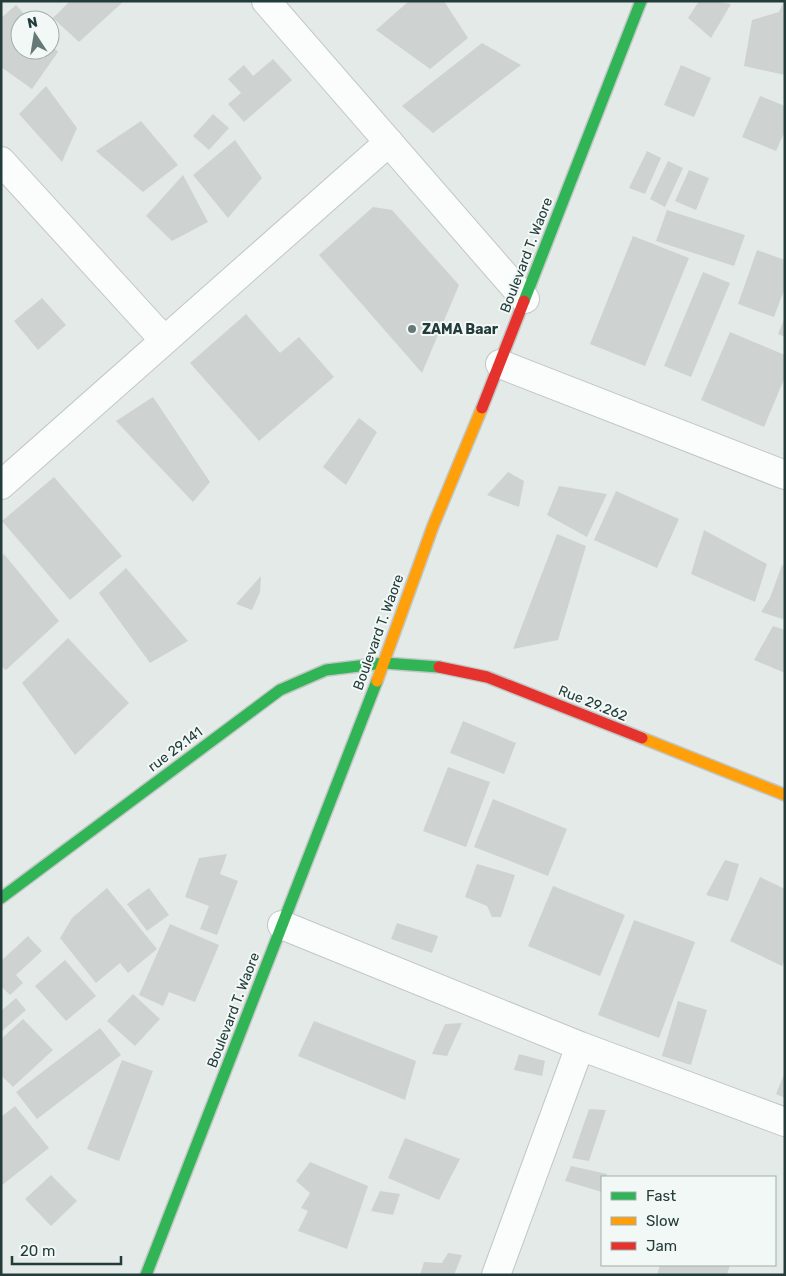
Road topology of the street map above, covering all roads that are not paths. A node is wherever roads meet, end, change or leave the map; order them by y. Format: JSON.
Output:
{"nodes":[{"id":1,"x":266,"y":1,"type":"edge"},
{"id":2,"x":641,"y":1,"type":"edge"},
{"id":3,"x":389,"y":142,"type":"junction"},
{"id":4,"x":1,"y":161,"type":"edge"},
{"id":5,"x":525,"y":299,"type":"junction"},
{"id":6,"x":164,"y":340,"type":"junction"},
{"id":7,"x":500,"y":364,"type":"junction"},
{"id":8,"x":785,"y":475,"type":"edge"},
{"id":9,"x":1,"y":485,"type":"edge"},
{"id":10,"x":384,"y":663,"type":"junction"},
{"id":11,"x":785,"y":795,"type":"edge"},
{"id":12,"x":1,"y":898,"type":"edge"},
{"id":13,"x":282,"y":925,"type":"junction"},
{"id":14,"x":580,"y":1046,"type":"junction"},
{"id":15,"x":785,"y":1122,"type":"edge"},
{"id":16,"x":146,"y":1275,"type":"edge"},
{"id":17,"x":496,"y":1275,"type":"edge"}],
"edges":[{"from":1,"to":3,"type":"street"},
{"from":2,"to":5,"type":"street","name":"Boulevard T. Waore"},
{"from":3,"to":5,"type":"street"},
{"from":3,"to":6,"type":"street"},
{"from":4,"to":6,"type":"street"},
{"from":5,"to":7,"type":"street","name":"Boulevard T. Waore"},
{"from":6,"to":9,"type":"street"},
{"from":7,"to":8,"type":"street"},
{"from":7,"to":10,"type":"street","name":"Boulevard T. Waore"},
{"from":10,"to":11,"type":"street","name":"Rue 29.262"},
{"from":10,"to":12,"type":"street","name":"rue 29.141"},
{"from":10,"to":13,"type":"street","name":"Boulevard T. Waore"},
{"from":13,"to":14,"type":"street"},
{"from":13,"to":16,"type":"street","name":"Boulevard T. Waore"},
{"from":14,"to":15,"type":"street"},
{"from":14,"to":17,"type":"street"}]}
